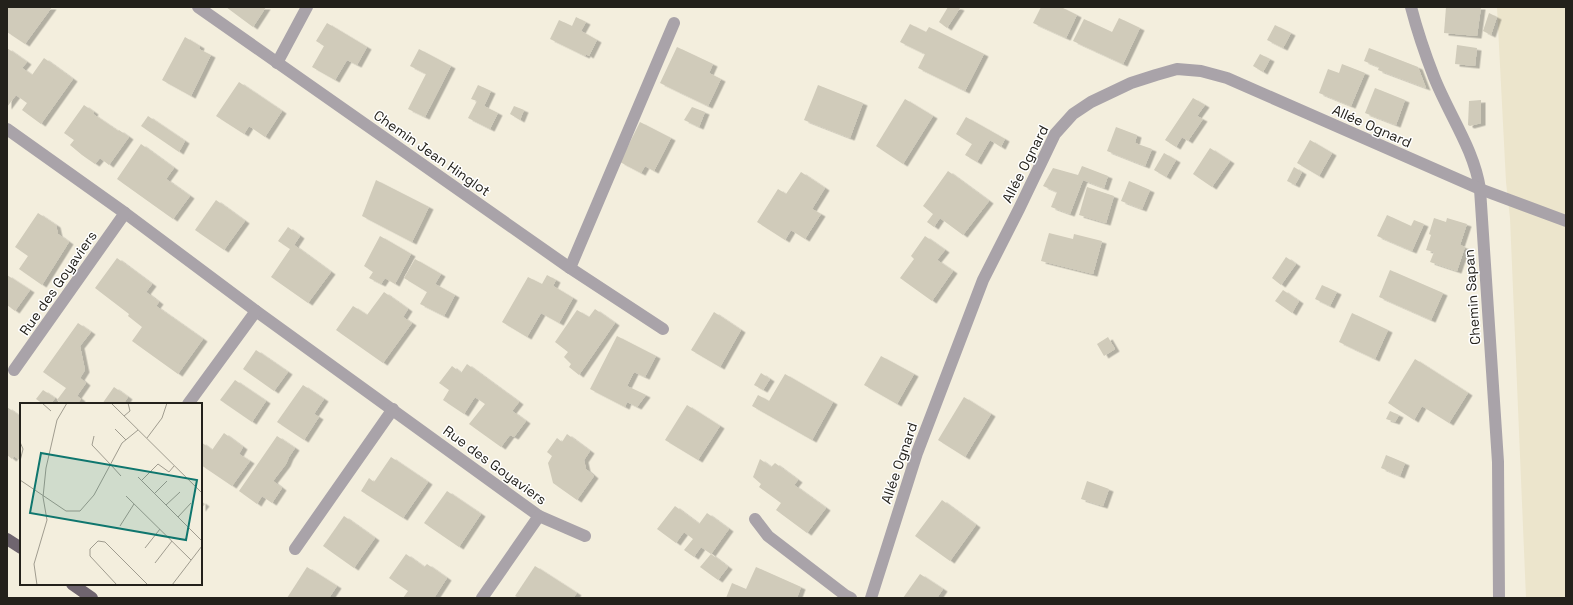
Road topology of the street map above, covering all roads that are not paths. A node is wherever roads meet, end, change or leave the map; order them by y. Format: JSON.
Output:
{"nodes":[{"id":1,"x":198,"y":7,"type":"edge"},
{"id":2,"x":307,"y":7,"type":"edge"},
{"id":3,"x":1411,"y":7,"type":"edge"},
{"id":4,"x":674,"y":23,"type":"dead end"},
{"id":5,"x":277,"y":63,"type":"junction"},
{"id":6,"x":7,"y":129,"type":"edge"},
{"id":7,"x":1480,"y":189,"type":"junction"},
{"id":8,"x":125,"y":213,"type":"junction"},
{"id":9,"x":1566,"y":221,"type":"edge"},
{"id":10,"x":570,"y":268,"type":"junction"},
{"id":11,"x":256,"y":311,"type":"junction"},
{"id":12,"x":663,"y":330,"type":"dead end"},
{"id":13,"x":14,"y":370,"type":"dead end"},
{"id":14,"x":189,"y":403,"type":"edge"},
{"id":15,"x":393,"y":409,"type":"junction"},
{"id":16,"x":539,"y":516,"type":"junction"},
{"id":17,"x":755,"y":518,"type":"dead end"},
{"id":18,"x":585,"y":536,"type":"dead end"},
{"id":19,"x":7,"y":539,"type":"edge"},
{"id":20,"x":20,"y":547,"type":"edge"},
{"id":21,"x":295,"y":549,"type":"dead end"},
{"id":22,"x":73,"y":585,"type":"edge"},
{"id":23,"x":92,"y":598,"type":"edge"},
{"id":24,"x":482,"y":598,"type":"edge"},
{"id":25,"x":851,"y":598,"type":"edge"},
{"id":26,"x":871,"y":598,"type":"edge"},
{"id":27,"x":1499,"y":598,"type":"edge"}],
"edges":[{"from":1,"to":5,"type":"street","name":"Chemin Jean Hinglot"},
{"from":2,"to":5,"type":"street"},
{"from":3,"to":7,"type":"street","name":"Chemin Sapan"},
{"from":4,"to":10,"type":"street"},
{"from":5,"to":10,"type":"street","name":"Chemin Jean Hinglot"},
{"from":6,"to":8,"type":"street","name":"Rue des Goyaviers"},
{"from":7,"to":9,"type":"street","name":"Allée Ognard"},
{"from":7,"to":26,"type":"street","name":"Allée Ognard"},
{"from":7,"to":27,"type":"street","name":"Chemin Sapan"},
{"from":8,"to":11,"type":"street","name":"Rue des Goyaviers"},
{"from":8,"to":13,"type":"street","name":"Rue des Goyaviers"},
{"from":10,"to":12,"type":"street","name":"Chemin Jean Hinglot"},
{"from":11,"to":14,"type":"street"},
{"from":11,"to":15,"type":"street","name":"Rue des Goyaviers"},
{"from":15,"to":16,"type":"street","name":"Rue des Goyaviers"},
{"from":15,"to":21,"type":"street"},
{"from":16,"to":18,"type":"street","name":"Rue des Goyaviers"},
{"from":16,"to":24,"type":"street"},
{"from":17,"to":25,"type":"street"},
{"from":19,"to":20,"type":"main road"},
{"from":22,"to":23,"type":"main road"}]}
